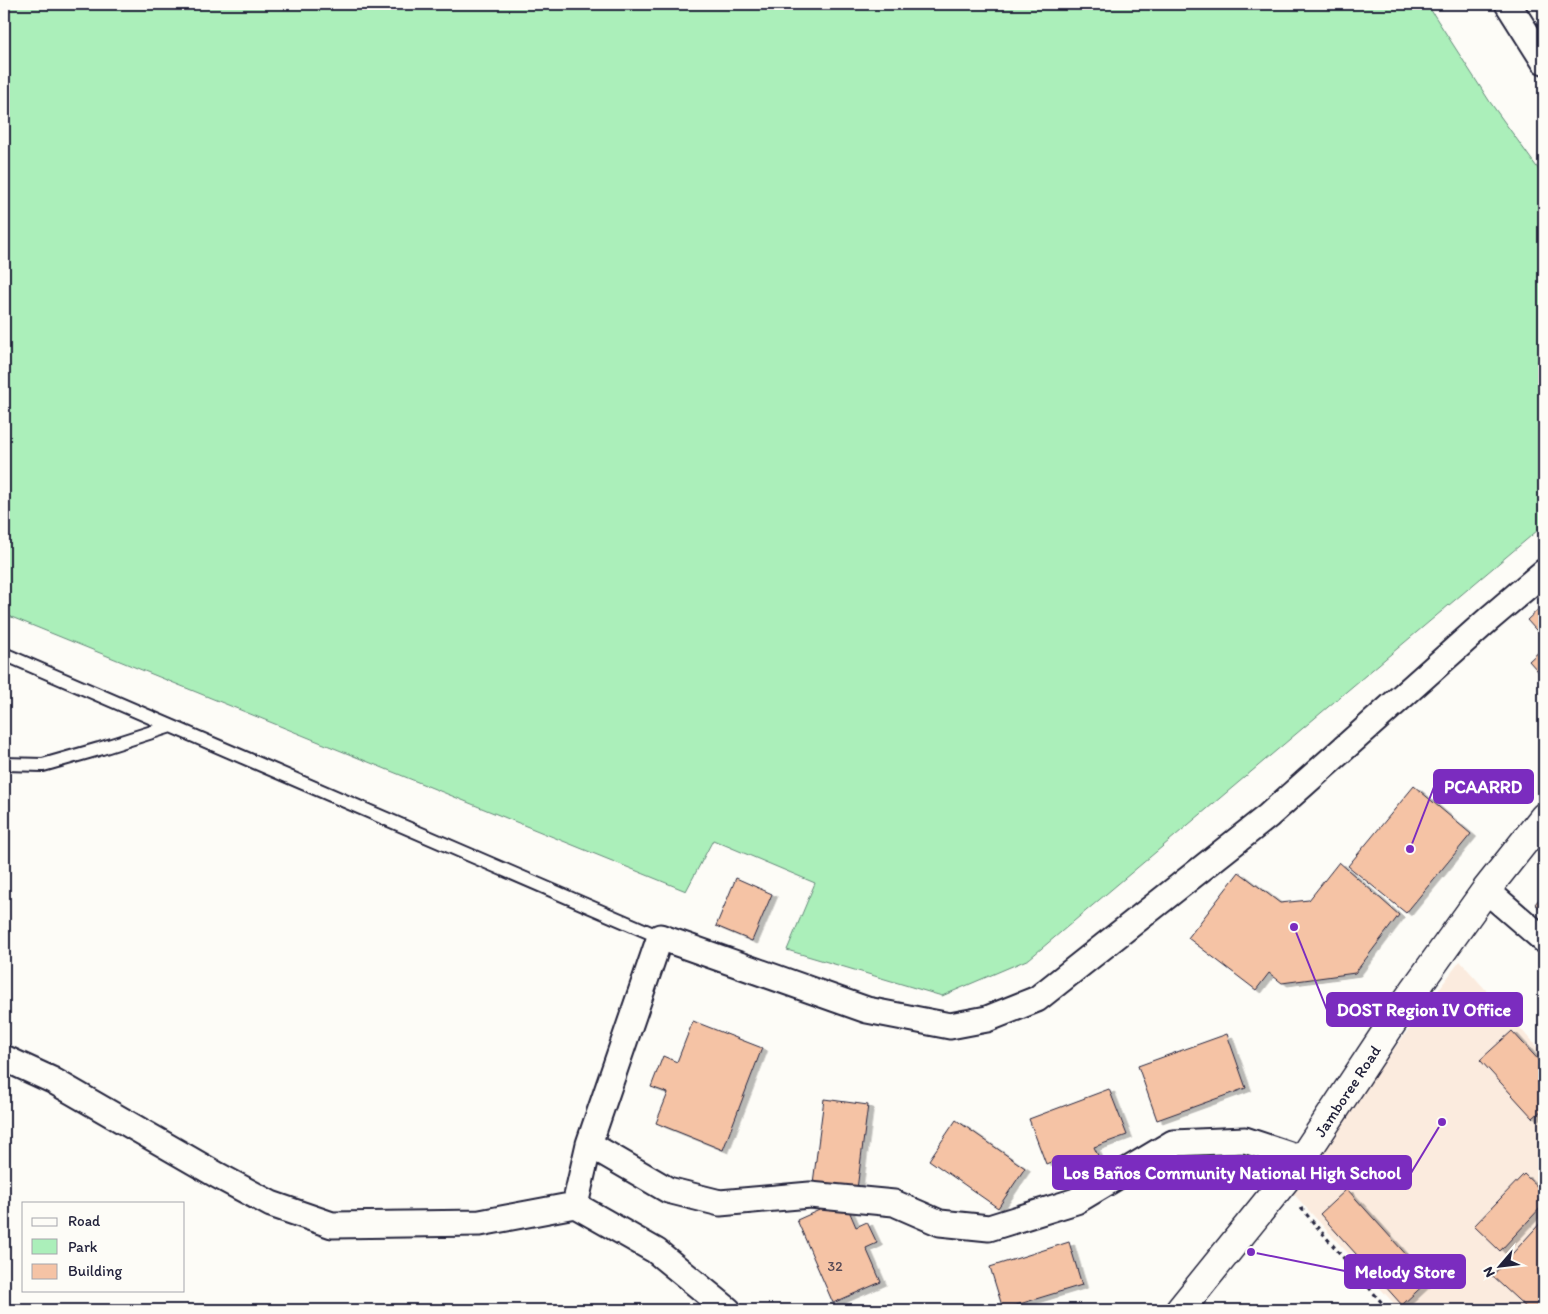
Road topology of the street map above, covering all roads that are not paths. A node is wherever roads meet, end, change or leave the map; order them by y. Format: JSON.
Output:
{"nodes":[{"id":1,"x":1508,"y":4,"type":"edge"},
{"id":2,"x":1544,"y":61,"type":"edge"},
{"id":3,"x":1544,"y":572,"type":"edge"},
{"id":4,"x":4,"y":654,"type":"edge"},
{"id":5,"x":171,"y":726,"type":"junction"},
{"id":6,"x":4,"y":764,"type":"edge"},
{"id":7,"x":1544,"y":818,"type":"edge"},
{"id":8,"x":1486,"y":890,"type":"junction"},
{"id":9,"x":660,"y":937,"type":"junction"},
{"id":10,"x":1544,"y":940,"type":"edge"},
{"id":11,"x":4,"y":1058,"type":"edge"},
{"id":12,"x":589,"y":1144,"type":"junction"},
{"id":13,"x":1302,"y":1159,"type":"junction"},
{"id":14,"x":575,"y":1205,"type":"junction"},
{"id":15,"x":728,"y":1310,"type":"edge"},
{"id":16,"x":1180,"y":1310,"type":"edge"}],
"edges":[{"from":1,"to":2,"type":"street"},
{"from":3,"to":9,"type":"street"},
{"from":4,"to":5,"type":"lane"},
{"from":5,"to":6,"type":"lane"},
{"from":5,"to":9,"type":"lane"},
{"from":7,"to":8,"type":"main road","name":"Jamboree Road"},
{"from":8,"to":10,"type":"street"},
{"from":8,"to":13,"type":"main road","name":"Jamboree Road"},
{"from":9,"to":12,"type":"street"},
{"from":11,"to":14,"type":"street"},
{"from":12,"to":13,"type":"street"},
{"from":12,"to":14,"type":"street"},
{"from":13,"to":16,"type":"main road","name":"Jamboree Road"},
{"from":14,"to":15,"type":"street"}]}
